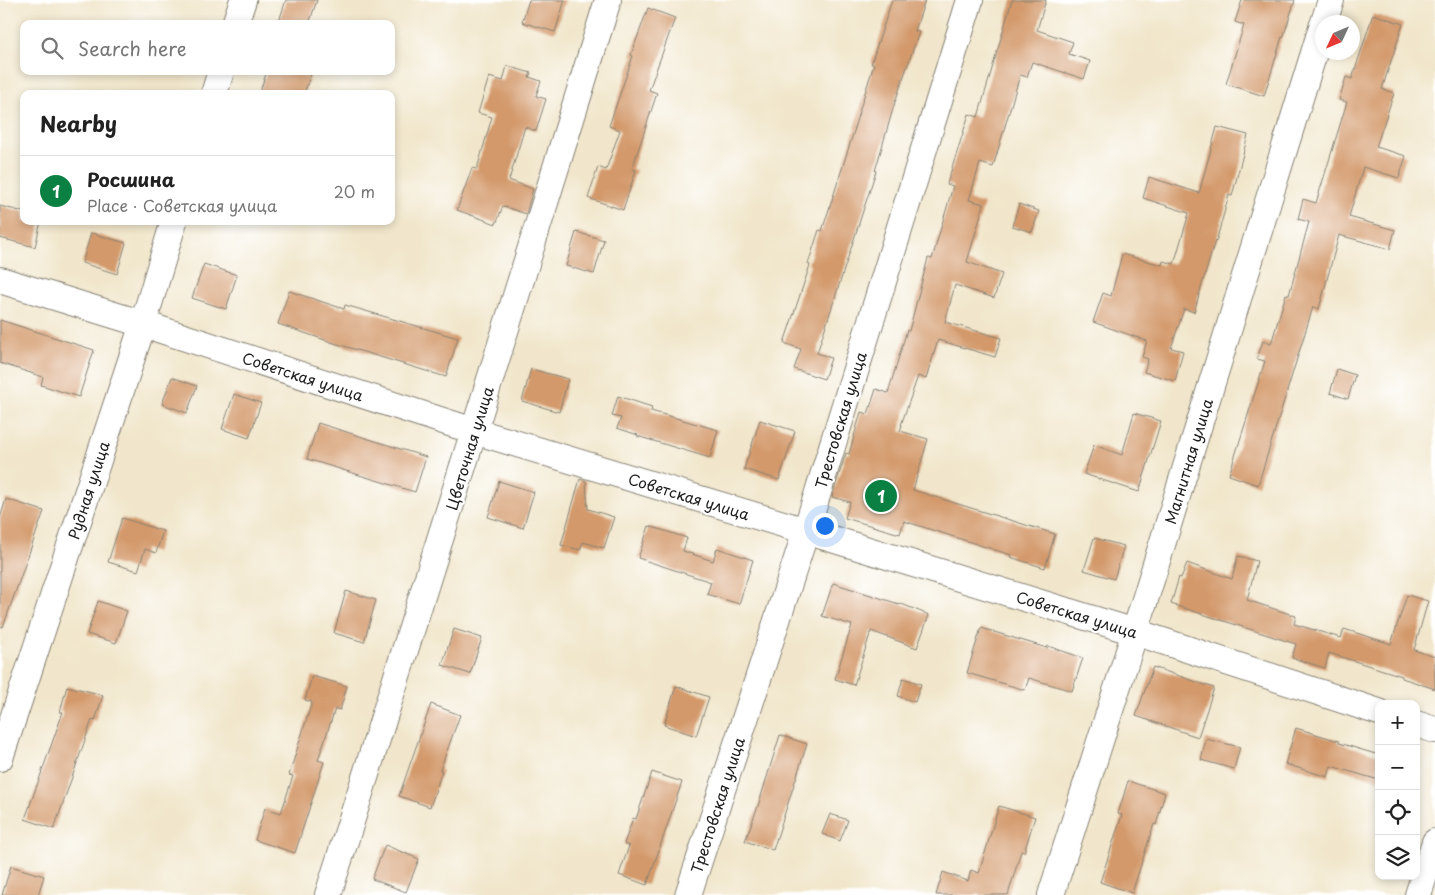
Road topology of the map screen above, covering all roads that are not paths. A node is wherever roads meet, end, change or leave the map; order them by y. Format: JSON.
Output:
{"nodes":[{"id":1,"x":242,"y":0,"type":"edge"},
{"id":2,"x":608,"y":0,"type":"edge"},
{"id":3,"x":970,"y":0,"type":"edge"},
{"id":4,"x":1331,"y":0,"type":"edge"},
{"id":5,"x":1326,"y":15,"type":"edge"},
{"id":6,"x":236,"y":20,"type":"edge"},
{"id":7,"x":1315,"y":50,"type":"edge"},
{"id":8,"x":220,"y":75,"type":"edge"},
{"id":9,"x":215,"y":90,"type":"edge"},
{"id":10,"x":173,"y":225,"type":"edge"},
{"id":11,"x":0,"y":280,"type":"edge"},
{"id":12,"x":143,"y":324,"type":"junction"},
{"id":13,"x":474,"y":431,"type":"junction"},
{"id":14,"x":806,"y":531,"type":"junction"},
{"id":15,"x":1135,"y":632,"type":"junction"},
{"id":16,"x":1375,"y":711,"type":"edge"},
{"id":17,"x":1420,"y":725,"type":"edge"},
{"id":18,"x":1435,"y":730,"type":"edge"},
{"id":19,"x":0,"y":758,"type":"edge"},
{"id":20,"x":1435,"y":842,"type":"edge"},
{"id":21,"x":328,"y":895,"type":"edge"},
{"id":22,"x":688,"y":895,"type":"edge"},
{"id":23,"x":1051,"y":895,"type":"edge"},
{"id":24,"x":1418,"y":895,"type":"edge"}],
"edges":[{"from":1,"to":6,"type":"street"},
{"from":2,"to":13,"type":"street","name":"Цветочная улица"},
{"from":3,"to":14,"type":"street","name":"Трестовская улица"},
{"from":4,"to":5,"type":"street"},
{"from":7,"to":15,"type":"street","name":"Магнитная улица"},
{"from":8,"to":9,"type":"street"},
{"from":10,"to":12,"type":"street","name":"Рудная улица"},
{"from":11,"to":12,"type":"street","name":"Советская улица"},
{"from":12,"to":13,"type":"street","name":"Советская улица"},
{"from":12,"to":19,"type":"street","name":"Рудная улица"},
{"from":13,"to":14,"type":"street","name":"Советская улица"},
{"from":13,"to":21,"type":"street","name":"Цветочная улица"},
{"from":14,"to":15,"type":"street","name":"Советская улица"},
{"from":14,"to":22,"type":"street","name":"Трестовская улица"},
{"from":15,"to":16,"type":"street","name":"Советская улица"},
{"from":15,"to":23,"type":"street","name":"Магнитная улица"},
{"from":17,"to":18,"type":"street"},
{"from":20,"to":24,"type":"street"}]}
